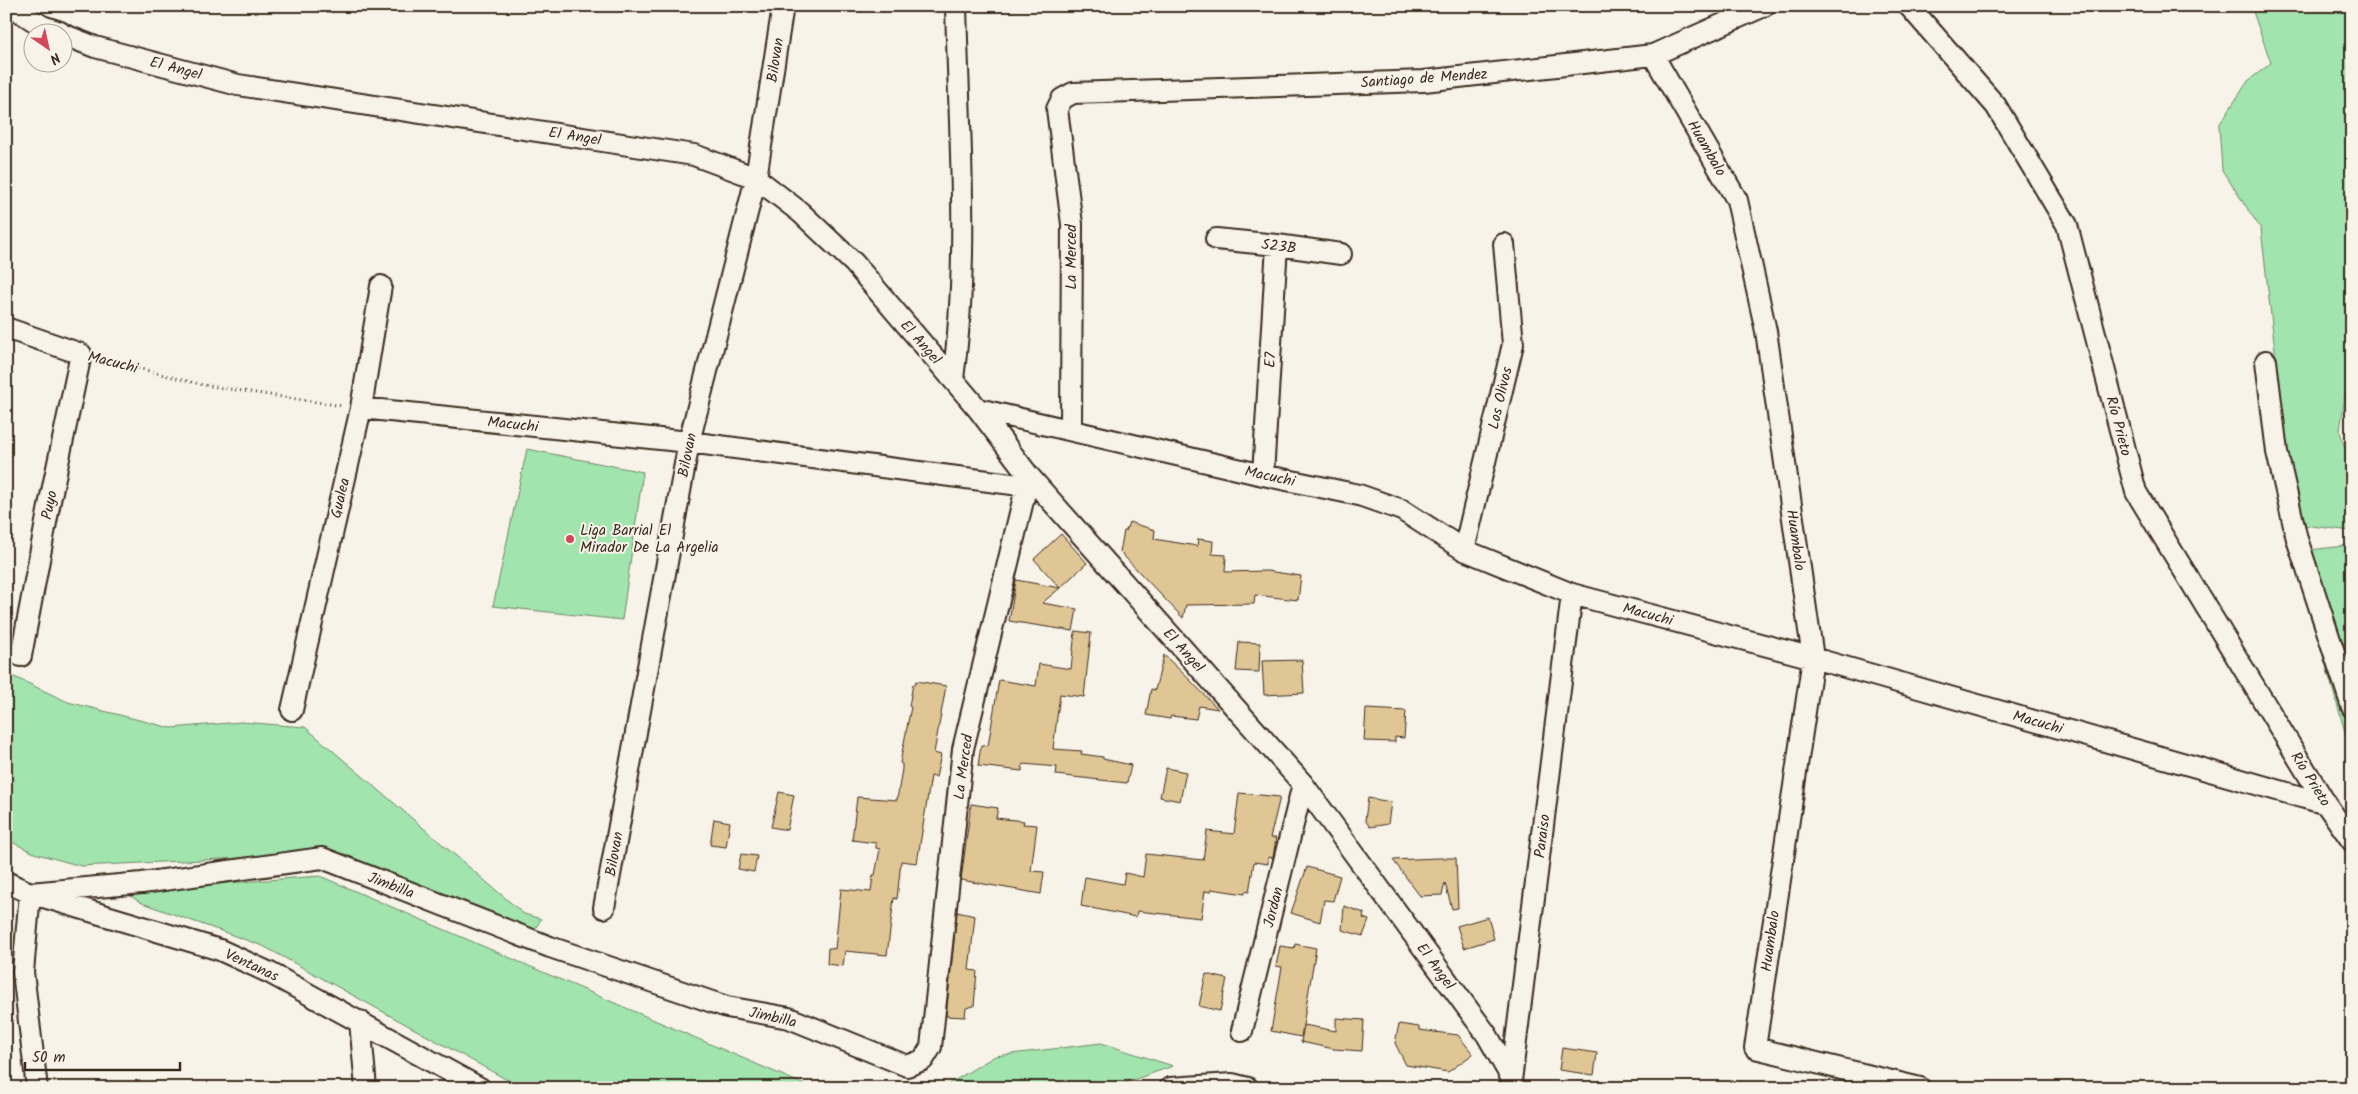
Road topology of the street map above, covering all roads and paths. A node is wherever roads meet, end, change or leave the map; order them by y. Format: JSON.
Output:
{"nodes":[{"id":1,"x":11,"y":6,"type":"edge"},
{"id":2,"x":783,"y":6,"type":"edge"},
{"id":3,"x":956,"y":6,"type":"edge"},
{"id":4,"x":1764,"y":6,"type":"edge"},
{"id":5,"x":1908,"y":6,"type":"edge"},
{"id":6,"x":36,"y":22,"type":"edge"},
{"id":7,"x":72,"y":37,"type":"edge"},
{"id":8,"x":1653,"y":55,"type":"junction"},
{"id":9,"x":1073,"y":92,"type":"joint"},
{"id":10,"x":756,"y":178,"type":"junction"},
{"id":11,"x":1216,"y":239,"type":"dead end"},
{"id":12,"x":1504,"y":244,"type":"dead end"},
{"id":13,"x":1277,"y":245,"type":"junction"},
{"id":14,"x":1341,"y":254,"type":"dead end"},
{"id":15,"x":381,"y":286,"type":"dead end"},
{"id":16,"x":6,"y":328,"type":"edge"},
{"id":17,"x":81,"y":354,"type":"junction"},
{"id":18,"x":2266,"y":361,"type":"dead end"},
{"id":19,"x":953,"y":378,"type":"junction"},
{"id":20,"x":361,"y":408,"type":"junction"},
{"id":21,"x":978,"y":409,"type":"junction"},
{"id":22,"x":1070,"y":429,"type":"junction"},
{"id":23,"x":689,"y":442,"type":"junction"},
{"id":24,"x":1263,"y":475,"type":"junction"},
{"id":25,"x":1028,"y":481,"type":"junction"},
{"id":26,"x":1464,"y":550,"type":"junction"},
{"id":27,"x":1572,"y":594,"type":"junction"},
{"id":28,"x":21,"y":656,"type":"dead end"},
{"id":29,"x":1812,"y":658,"type":"junction"},
{"id":30,"x":2352,"y":706,"type":"edge"},
{"id":31,"x":292,"y":710,"type":"dead end"},
{"id":32,"x":1303,"y":784,"type":"junction"},
{"id":33,"x":2326,"y":804,"type":"junction"},
{"id":34,"x":2352,"y":841,"type":"edge"},
{"id":35,"x":6,"y":882,"type":"edge"},
{"id":36,"x":30,"y":893,"type":"junction"},
{"id":37,"x":604,"y":908,"type":"dead end"},
{"id":38,"x":360,"y":1021,"type":"junction"},
{"id":39,"x":1242,"y":1031,"type":"dead end"},
{"id":40,"x":923,"y":1060,"type":"joint"},
{"id":41,"x":1510,"y":1082,"type":"edge"},
{"id":42,"x":1911,"y":1087,"type":"edge"},
{"id":43,"x":37,"y":1088,"type":"edge"},
{"id":44,"x":366,"y":1088,"type":"edge"},
{"id":45,"x":480,"y":1088,"type":"edge"},
{"id":46,"x":1170,"y":1088,"type":"edge"},
{"id":47,"x":1248,"y":1088,"type":"edge"}],
"edges":[{"from":1,"to":6,"type":"street","name":"El Angel"},
{"from":2,"to":10,"type":"street","name":"Bilovan"},
{"from":3,"to":19,"type":"street"},
{"from":4,"to":8,"type":"street","name":"Santiago de Mendez"},
{"from":5,"to":33,"type":"street","name":"Río Prieto"},
{"from":7,"to":10,"type":"street","name":"El Angel"},
{"from":8,"to":9,"type":"street","name":"Santiago de Mendez"},
{"from":8,"to":29,"type":"street","name":"Huambalo"},
{"from":9,"to":22,"type":"street","name":"La Merced"},
{"from":10,"to":19,"type":"street","name":"El Angel"},
{"from":10,"to":23,"type":"street","name":"Bilovan"},
{"from":11,"to":13,"type":"street","name":"S23B"},
{"from":12,"to":26,"type":"street","name":"Los Olivos"},
{"from":13,"to":14,"type":"street","name":"S23B"},
{"from":13,"to":24,"type":"street","name":"E7"},
{"from":15,"to":20,"type":"street","name":"Gualea"},
{"from":16,"to":17,"type":"street","name":"Macuchi"},
{"from":17,"to":20,"type":"path","name":"Macuchi"},
{"from":17,"to":28,"type":"street","name":"Puyo"},
{"from":18,"to":30,"type":"street"},
{"from":19,"to":21,"type":"street","name":"El Angel"},
{"from":20,"to":23,"type":"street","name":"Macuchi"},
{"from":20,"to":31,"type":"street","name":"Gualea"},
{"from":21,"to":22,"type":"street","name":"Macuchi"},
{"from":21,"to":25,"type":"street","name":"El Angel"},
{"from":22,"to":24,"type":"street","name":"Macuchi"},
{"from":23,"to":25,"type":"street","name":"Macuchi"},
{"from":23,"to":37,"type":"street","name":"Bilovan"},
{"from":24,"to":26,"type":"street","name":"Macuchi"},
{"from":25,"to":32,"type":"street","name":"El Angel"},
{"from":25,"to":40,"type":"street","name":"La Merced"},
{"from":26,"to":27,"type":"street","name":"Macuchi"},
{"from":27,"to":29,"type":"street","name":"Macuchi"},
{"from":27,"to":41,"type":"street","name":"Paraiso"},
{"from":29,"to":33,"type":"street","name":"Macuchi"},
{"from":29,"to":42,"type":"street","name":"Huambalo"},
{"from":32,"to":39,"type":"street","name":"Jordan"},
{"from":32,"to":41,"type":"street","name":"El Angel"},
{"from":33,"to":34,"type":"street","name":"Río Prieto"},
{"from":35,"to":36,"type":"street","name":"Ventanas"},
{"from":36,"to":38,"type":"street","name":"Ventanas"},
{"from":36,"to":40,"type":"street","name":"Jimbilla"},
{"from":36,"to":43,"type":"street"},
{"from":38,"to":44,"type":"street"},
{"from":38,"to":45,"type":"street","name":"Ventanas"},
{"from":46,"to":47,"type":"street"}]}
